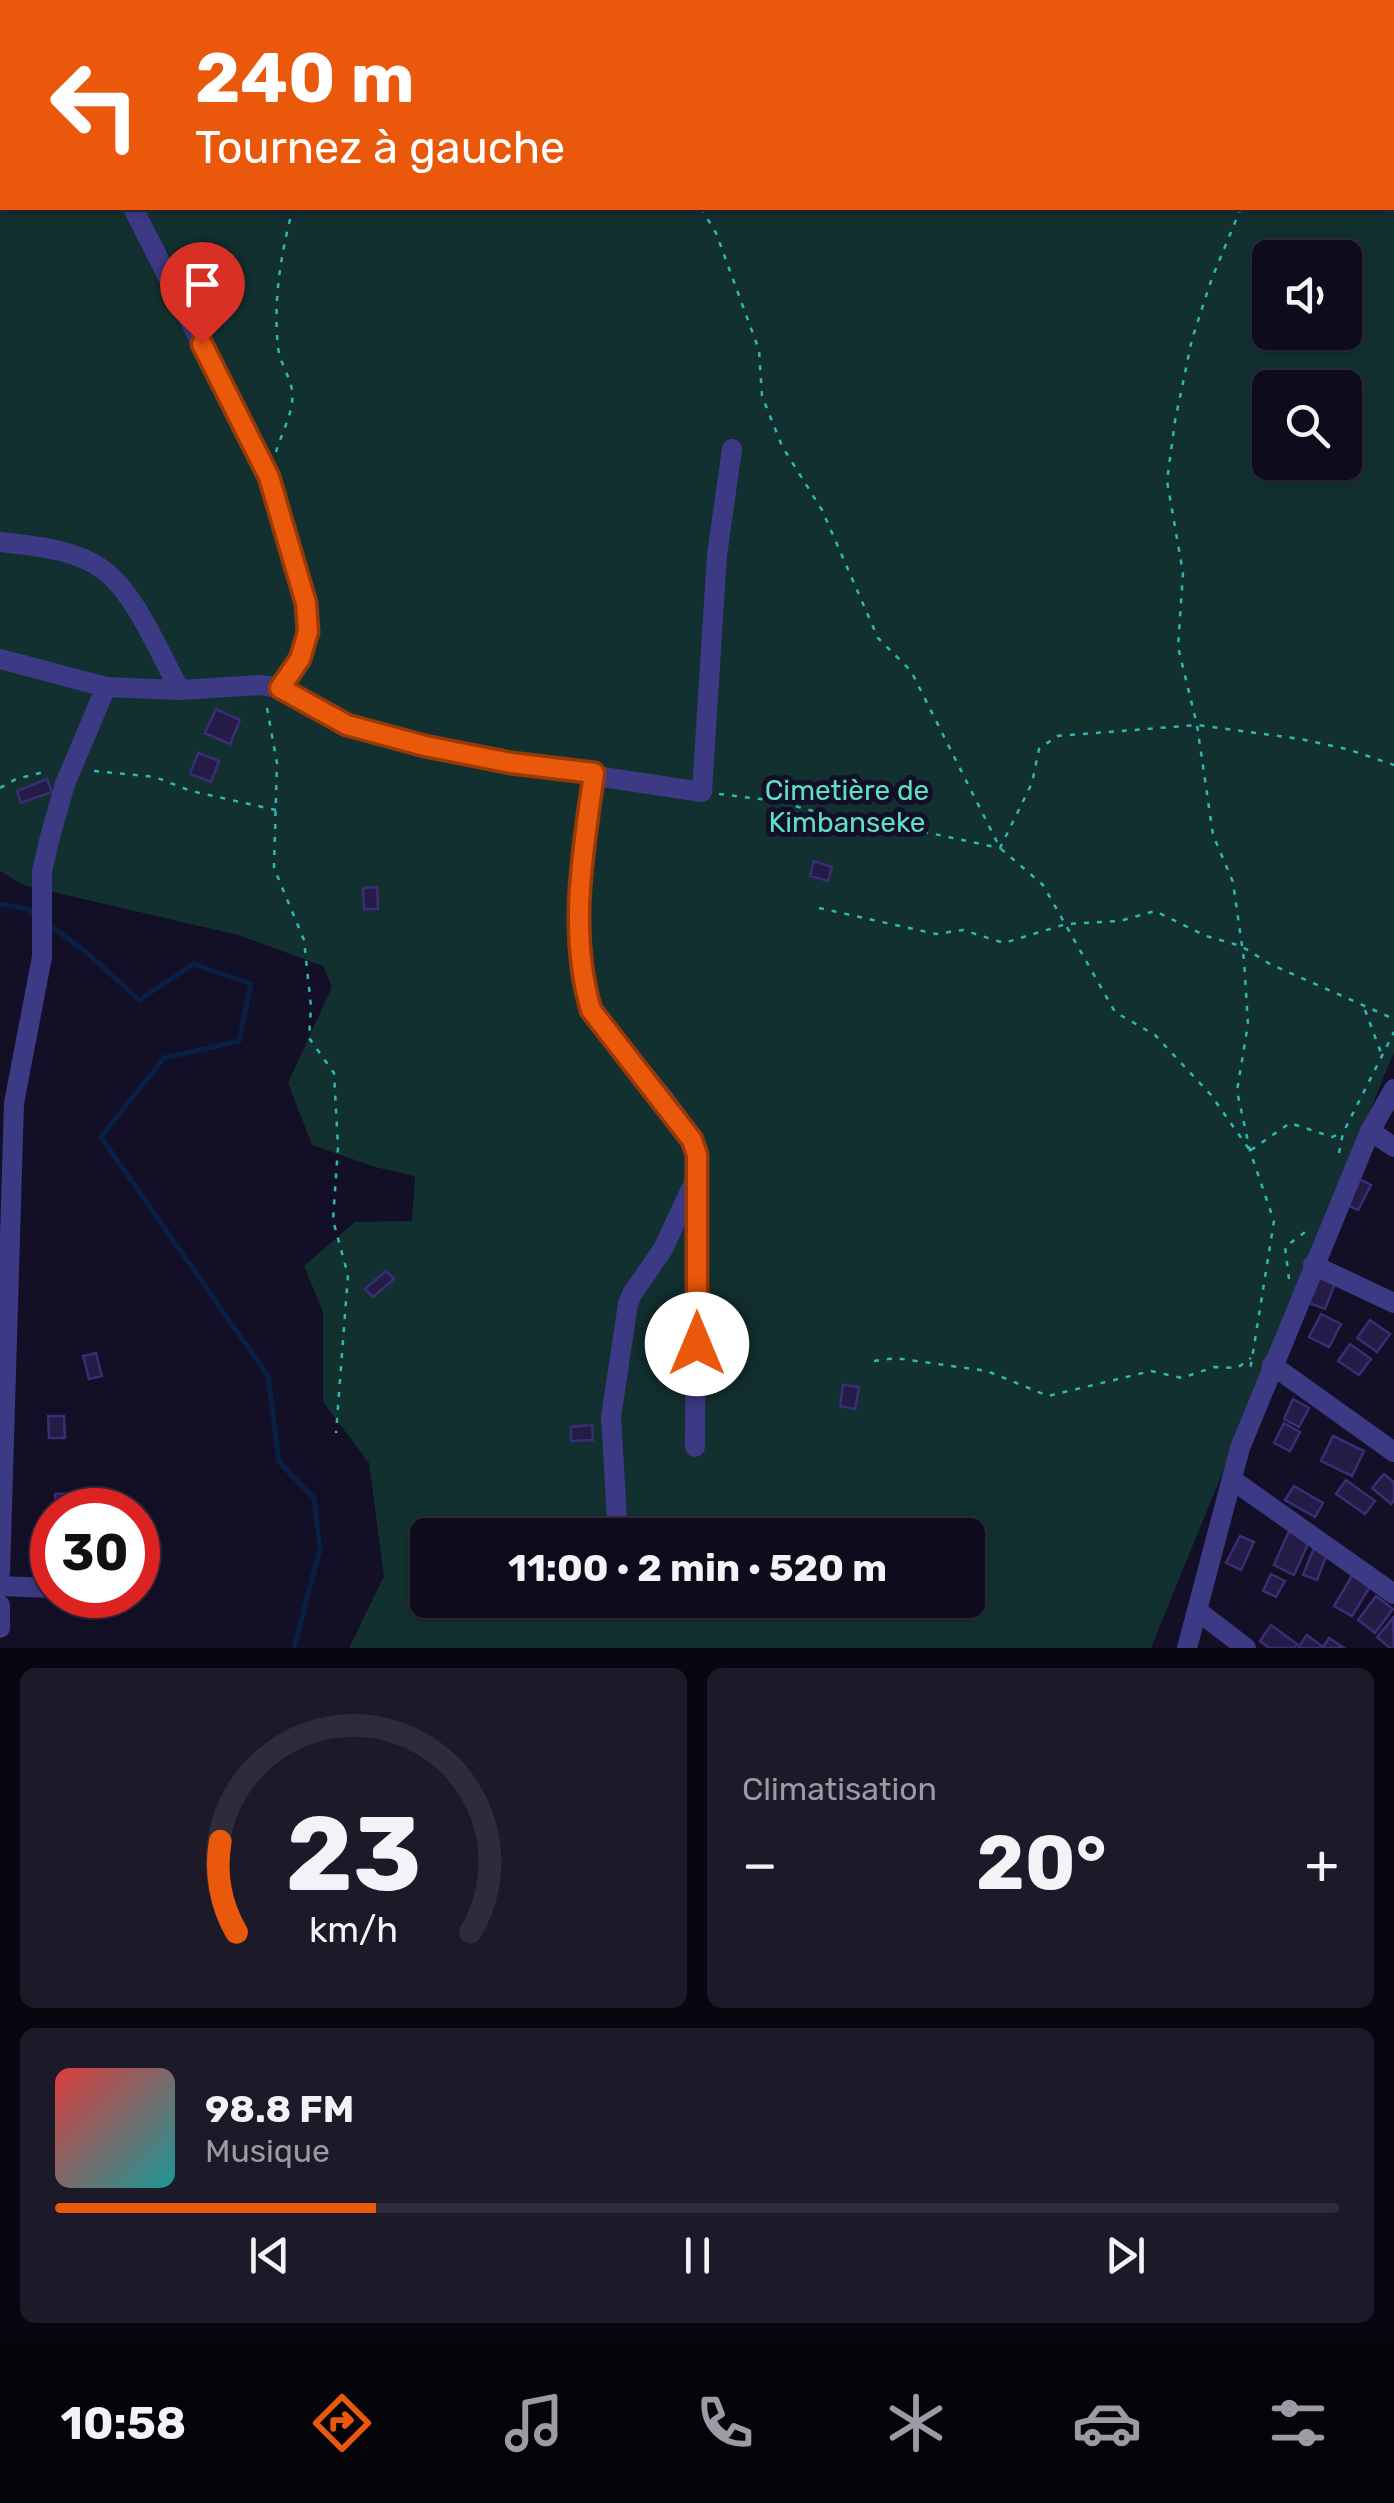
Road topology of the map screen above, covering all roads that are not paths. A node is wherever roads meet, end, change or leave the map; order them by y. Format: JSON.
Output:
{"nodes":[{"id":1,"x":134,"y":210,"type":"edge"},
{"id":2,"x":732,"y":449,"type":"dead end"},
{"id":3,"x":0,"y":542,"type":"edge"},
{"id":4,"x":0,"y":659,"type":"edge"},
{"id":5,"x":270,"y":687,"type":"junction"},
{"id":6,"x":106,"y":688,"type":"junction"},
{"id":7,"x":180,"y":690,"type":"junction"},
{"id":8,"x":594,"y":773,"type":"junction"},
{"id":9,"x":1394,"y":1089,"type":"edge"},
{"id":10,"x":1370,"y":1131,"type":"junction"},
{"id":11,"x":1394,"y":1146,"type":"edge"},
{"id":12,"x":696,"y":1176,"type":"junction"},
{"id":13,"x":4,"y":1217,"type":"edge"},
{"id":14,"x":1312,"y":1266,"type":"junction"},
{"id":15,"x":1394,"y":1303,"type":"edge"},
{"id":16,"x":1262,"y":1362,"type":"junction"},
{"id":17,"x":695,"y":1446,"type":"dead end"},
{"id":18,"x":1394,"y":1452,"type":"edge"},
{"id":19,"x":2,"y":1457,"type":"edge"},
{"id":20,"x":1234,"y":1481,"type":"junction"},
{"id":21,"x":617,"y":1518,"type":"edge"},
{"id":22,"x":0,"y":1573,"type":"edge"},
{"id":23,"x":0,"y":1586,"type":"edge"},
{"id":24,"x":30,"y":1587,"type":"edge"},
{"id":25,"x":1394,"y":1594,"type":"edge"},
{"id":26,"x":0,"y":1605,"type":"edge"},
{"id":27,"x":1198,"y":1612,"type":"junction"},
{"id":28,"x":0,"y":1628,"type":"edge"},
{"id":29,"x":1187,"y":1648,"type":"edge"},
{"id":30,"x":1246,"y":1648,"type":"edge"}],
"edges":[{"from":1,"to":5,"type":"street"},
{"from":2,"to":8,"type":"street"},
{"from":3,"to":7,"type":"street"},
{"from":4,"to":6,"type":"street"},
{"from":5,"to":7,"type":"street"},
{"from":5,"to":8,"type":"street"},
{"from":6,"to":7,"type":"street"},
{"from":6,"to":13,"type":"street"},
{"from":8,"to":12,"type":"street"},
{"from":9,"to":10,"type":"street"},
{"from":10,"to":11,"type":"street"},
{"from":10,"to":14,"type":"street"},
{"from":12,"to":17,"type":"street"},
{"from":12,"to":21,"type":"street"},
{"from":13,"to":19,"type":"street"},
{"from":14,"to":15,"type":"street"},
{"from":14,"to":16,"type":"street"},
{"from":16,"to":18,"type":"street"},
{"from":16,"to":20,"type":"street"},
{"from":19,"to":22,"type":"street"},
{"from":20,"to":25,"type":"street"},
{"from":20,"to":27,"type":"street"},
{"from":23,"to":24,"type":"street"},
{"from":26,"to":28,"type":"street"},
{"from":27,"to":29,"type":"street"},
{"from":27,"to":30,"type":"street"}]}
